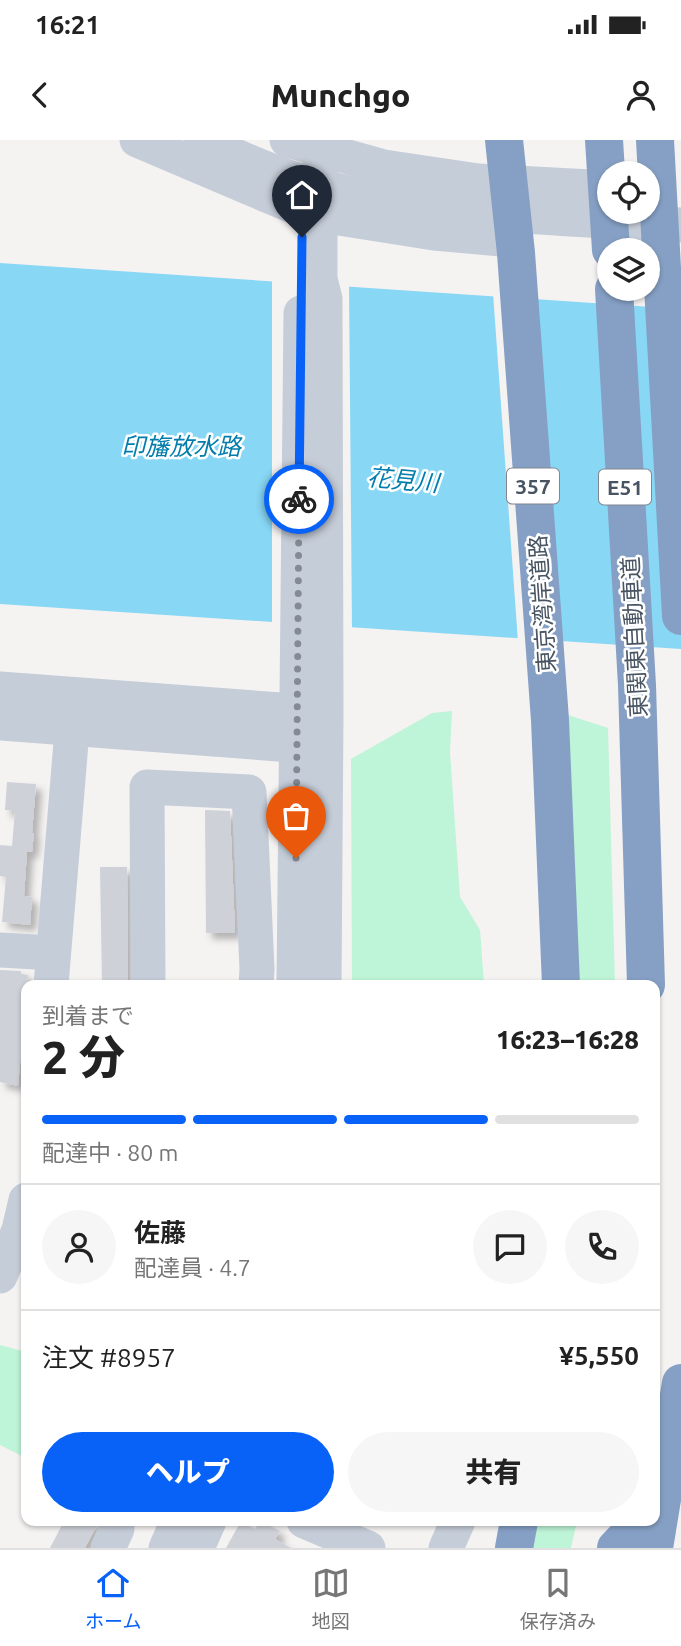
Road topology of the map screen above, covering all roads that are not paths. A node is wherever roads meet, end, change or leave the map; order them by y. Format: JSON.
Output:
{"nodes":[{"id":1,"x":137,"y":140,"type":"edge"},
{"id":2,"x":201,"y":140,"type":"edge"},
{"id":3,"x":287,"y":140,"type":"edge"},
{"id":4,"x":302,"y":140,"type":"edge"},
{"id":5,"x":320,"y":140,"type":"edge"},
{"id":6,"x":505,"y":144,"type":"edge"},
{"id":7,"x":597,"y":163,"type":"edge"},
{"id":8,"x":660,"y":171,"type":"edge"},
{"id":9,"x":681,"y":192,"type":"edge"},
{"id":10,"x":311,"y":205,"type":"junction"},
{"id":11,"x":657,"y":224,"type":"edge"},
{"id":12,"x":681,"y":225,"type":"edge"},
{"id":13,"x":515,"y":241,"type":"junction"},
{"id":14,"x":615,"y":301,"type":"edge"},
{"id":15,"x":681,"y":617,"type":"edge"},
{"id":16,"x":0,"y":689,"type":"edge"},
{"id":17,"x":74,"y":711,"type":"junction"},
{"id":18,"x":0,"y":723,"type":"edge"},
{"id":19,"x":312,"y":729,"type":"junction"},
{"id":20,"x":0,"y":950,"type":"edge"},
{"id":21,"x":52,"y":969,"type":"edge"},
{"id":22,"x":148,"y":980,"type":"edge"},
{"id":23,"x":256,"y":980,"type":"edge"},
{"id":24,"x":294,"y":980,"type":"edge"},
{"id":25,"x":324,"y":980,"type":"edge"},
{"id":26,"x":561,"y":980,"type":"edge"},
{"id":27,"x":646,"y":980,"type":"edge"},
{"id":28,"x":21,"y":1221,"type":"edge"},
{"id":29,"x":0,"y":1276,"type":"edge"},
{"id":30,"x":681,"y":1383,"type":"edge"},
{"id":31,"x":681,"y":1480,"type":"edge"},
{"id":32,"x":660,"y":1502,"type":"edge"},
{"id":33,"x":660,"y":1511,"type":"edge"},
{"id":34,"x":176,"y":1526,"type":"edge"},
{"id":35,"x":207,"y":1526,"type":"edge"},
{"id":36,"x":455,"y":1526,"type":"edge"},
{"id":37,"x":518,"y":1526,"type":"edge"},
{"id":38,"x":604,"y":1526,"type":"edge"},
{"id":39,"x":637,"y":1526,"type":"edge"},
{"id":40,"x":658,"y":1526,"type":"edge"},
{"id":41,"x":308,"y":1531,"type":"edge"},
{"id":42,"x":166,"y":1548,"type":"edge"},
{"id":43,"x":197,"y":1548,"type":"edge"},
{"id":44,"x":368,"y":1548,"type":"edge"},
{"id":45,"x":446,"y":1548,"type":"edge"},
{"id":46,"x":514,"y":1548,"type":"edge"},
{"id":47,"x":600,"y":1548,"type":"edge"},
{"id":48,"x":616,"y":1548,"type":"edge"},
{"id":49,"x":654,"y":1548,"type":"edge"}],
"edges":[{"from":1,"to":10,"type":"street"},
{"from":2,"to":12,"type":"street"},
{"from":3,"to":7,"type":"street"},
{"from":4,"to":10,"type":"street"},
{"from":5,"to":10,"type":"street"},
{"from":6,"to":13,"type":"highway","name":"東京湾岸道路","number":"357"},
{"from":8,"to":9,"type":"street"},
{"from":10,"to":13,"type":"street"},
{"from":10,"to":19,"type":"street"},
{"from":11,"to":15,"type":"highway","name":"東関東自動車道","number":"E51"},
{"from":13,"to":26,"type":"highway","name":"東京湾岸道路","number":"357"},
{"from":14,"to":27,"type":"highway","name":"東関東自動車道","number":"E51"},
{"from":16,"to":17,"type":"street"},
{"from":17,"to":18,"type":"street"},
{"from":17,"to":19,"type":"street"},
{"from":17,"to":21,"type":"street"},
{"from":19,"to":24,"type":"street"},
{"from":19,"to":25,"type":"street"},
{"from":20,"to":21,"type":"street"},
{"from":22,"to":23,"type":"street"},
{"from":28,"to":29,"type":"street"},
{"from":30,"to":33,"type":"highway"},
{"from":31,"to":32,"type":"highway"},
{"from":34,"to":42,"type":"street"},
{"from":35,"to":43,"type":"street"},
{"from":36,"to":45,"type":"street"},
{"from":37,"to":46,"type":"highway"},
{"from":38,"to":47,"type":"highway"},
{"from":39,"to":48,"type":"highway"},
{"from":40,"to":49,"type":"highway"},
{"from":41,"to":44,"type":"street"}]}
